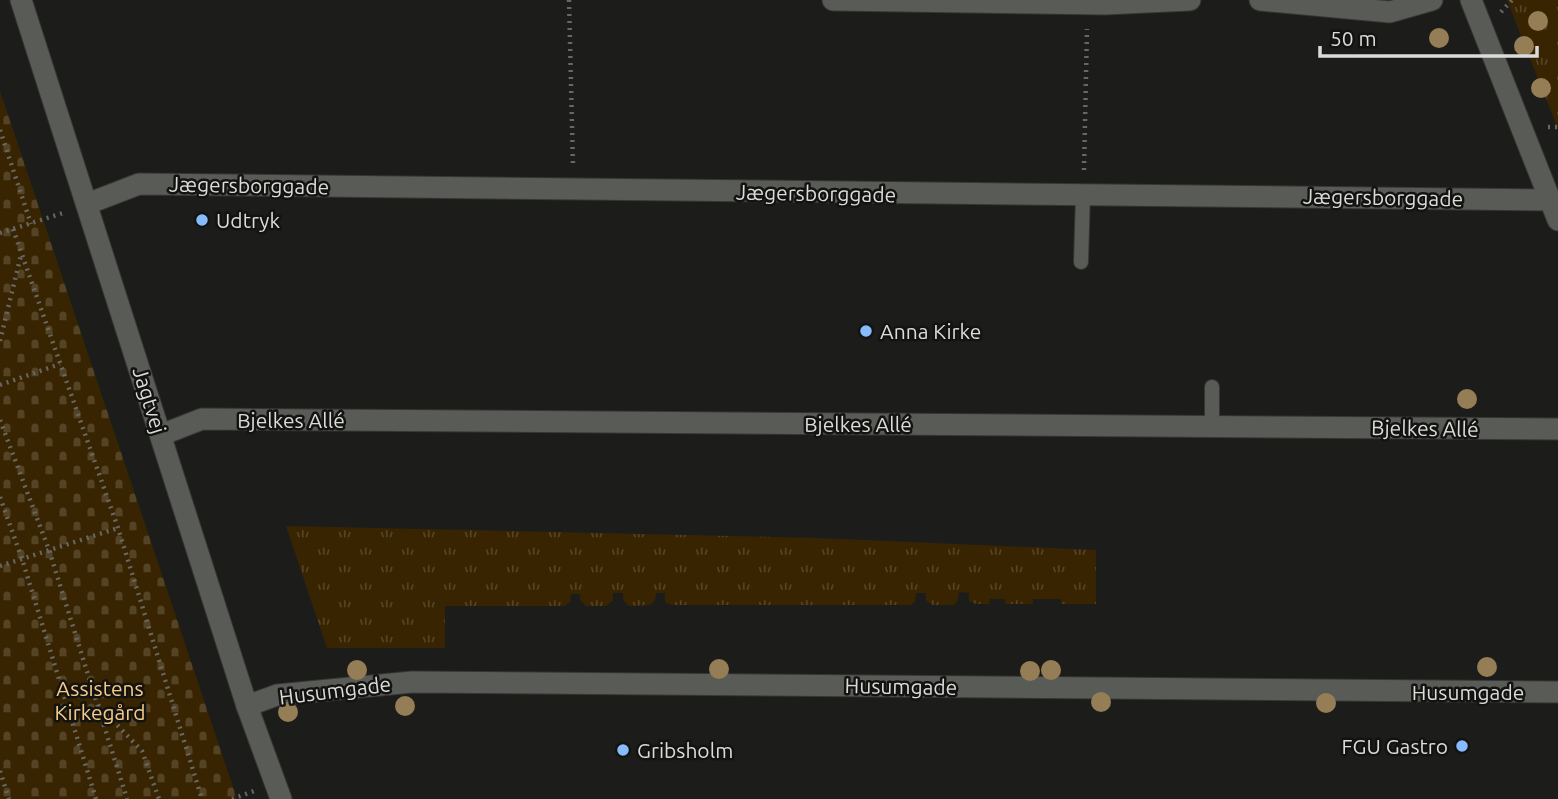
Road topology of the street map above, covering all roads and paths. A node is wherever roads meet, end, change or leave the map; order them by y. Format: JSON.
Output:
{"nodes":[{"id":1,"x":21,"y":0,"type":"edge"},
{"id":2,"x":569,"y":0,"type":"edge"},
{"id":3,"x":833,"y":0,"type":"edge"},
{"id":4,"x":1190,"y":0,"type":"edge"},
{"id":5,"x":1260,"y":0,"type":"edge"},
{"id":6,"x":1432,"y":0,"type":"edge"},
{"id":7,"x":1471,"y":0,"type":"edge"},
{"id":8,"x":1087,"y":3,"type":"junction"},
{"id":9,"x":0,"y":130,"type":"edge"},
{"id":10,"x":573,"y":189,"type":"junction"},
{"id":11,"x":1083,"y":193,"type":"junction"},
{"id":12,"x":1550,"y":200,"type":"junction"},
{"id":13,"x":87,"y":204,"type":"junction"},
{"id":14,"x":1558,"y":220,"type":"edge"},
{"id":15,"x":32,"y":224,"type":"junction"},
{"id":16,"x":12,"y":229,"type":"junction"},
{"id":17,"x":0,"y":233,"type":"edge"},
{"id":18,"x":21,"y":254,"type":"junction"},
{"id":19,"x":1081,"y":262,"type":"dead end"},
{"id":20,"x":0,"y":341,"type":"edge"},
{"id":21,"x":60,"y":364,"type":"junction"},
{"id":22,"x":0,"y":385,"type":"edge"},
{"id":23,"x":1212,"y":387,"type":"dead end"},
{"id":24,"x":0,"y":419,"type":"edge"},
{"id":25,"x":1212,"y":426,"type":"junction"},
{"id":26,"x":1558,"y":429,"type":"edge"},
{"id":27,"x":161,"y":435,"type":"junction"},
{"id":28,"x":0,"y":497,"type":"edge"},
{"id":29,"x":118,"y":528,"type":"junction"},
{"id":30,"x":49,"y":550,"type":"junction"},
{"id":31,"x":22,"y":559,"type":"junction"},
{"id":32,"x":0,"y":566,"type":"edge"},
{"id":33,"x":1558,"y":692,"type":"edge"},
{"id":34,"x":97,"y":704,"type":"junction"},
{"id":35,"x":247,"y":706,"type":"junction"},
{"id":36,"x":0,"y":771,"type":"edge"},
{"id":37,"x":9,"y":799,"type":"edge"},
{"id":38,"x":96,"y":799,"type":"edge"},
{"id":39,"x":127,"y":799,"type":"edge"},
{"id":40,"x":159,"y":799,"type":"edge"},
{"id":41,"x":202,"y":799,"type":"edge"},
{"id":42,"x":281,"y":799,"type":"edge"}],
"edges":[{"from":1,"to":13,"type":"street","name":"Jagtvej"},
{"from":2,"to":10,"type":"path"},
{"from":3,"to":8,"type":"street"},
{"from":4,"to":8,"type":"street"},
{"from":5,"to":6,"type":"street"},
{"from":7,"to":12,"type":"street"},
{"from":8,"to":11,"type":"path"},
{"from":9,"to":15,"type":"path"},
{"from":10,"to":11,"type":"street","name":"Jægersborggade"},
{"from":10,"to":13,"type":"street","name":"Jægersborggade"},
{"from":11,"to":12,"type":"street","name":"Jægersborggade"},
{"from":11,"to":19,"type":"lane"},
{"from":12,"to":14,"type":"street"},
{"from":13,"to":15,"type":"path"},
{"from":13,"to":27,"type":"street","name":"Jagtvej"},
{"from":15,"to":16,"type":"path"},
{"from":16,"to":17,"type":"path"},
{"from":16,"to":18,"type":"path"},
{"from":18,"to":20,"type":"path"},
{"from":18,"to":21,"type":"path"},
{"from":21,"to":22,"type":"path"},
{"from":21,"to":29,"type":"path"},
{"from":23,"to":25,"type":"lane"},
{"from":24,"to":30,"type":"path"},
{"from":25,"to":26,"type":"street","name":"Bjelkes Allé"},
{"from":25,"to":27,"type":"street","name":"Bjelkes Allé"},
{"from":27,"to":35,"type":"street","name":"Jagtvej"},
{"from":28,"to":31,"type":"path"},
{"from":29,"to":30,"type":"path"},
{"from":29,"to":41,"type":"path"},
{"from":30,"to":31,"type":"path"},
{"from":30,"to":34,"type":"path"},
{"from":31,"to":32,"type":"path"},
{"from":31,"to":38,"type":"path"},
{"from":33,"to":35,"type":"street","name":"Husumgade"},
{"from":34,"to":39,"type":"path"},
{"from":34,"to":40,"type":"path"},
{"from":35,"to":42,"type":"street","name":"Jagtvej"},
{"from":36,"to":37,"type":"path"}]}
